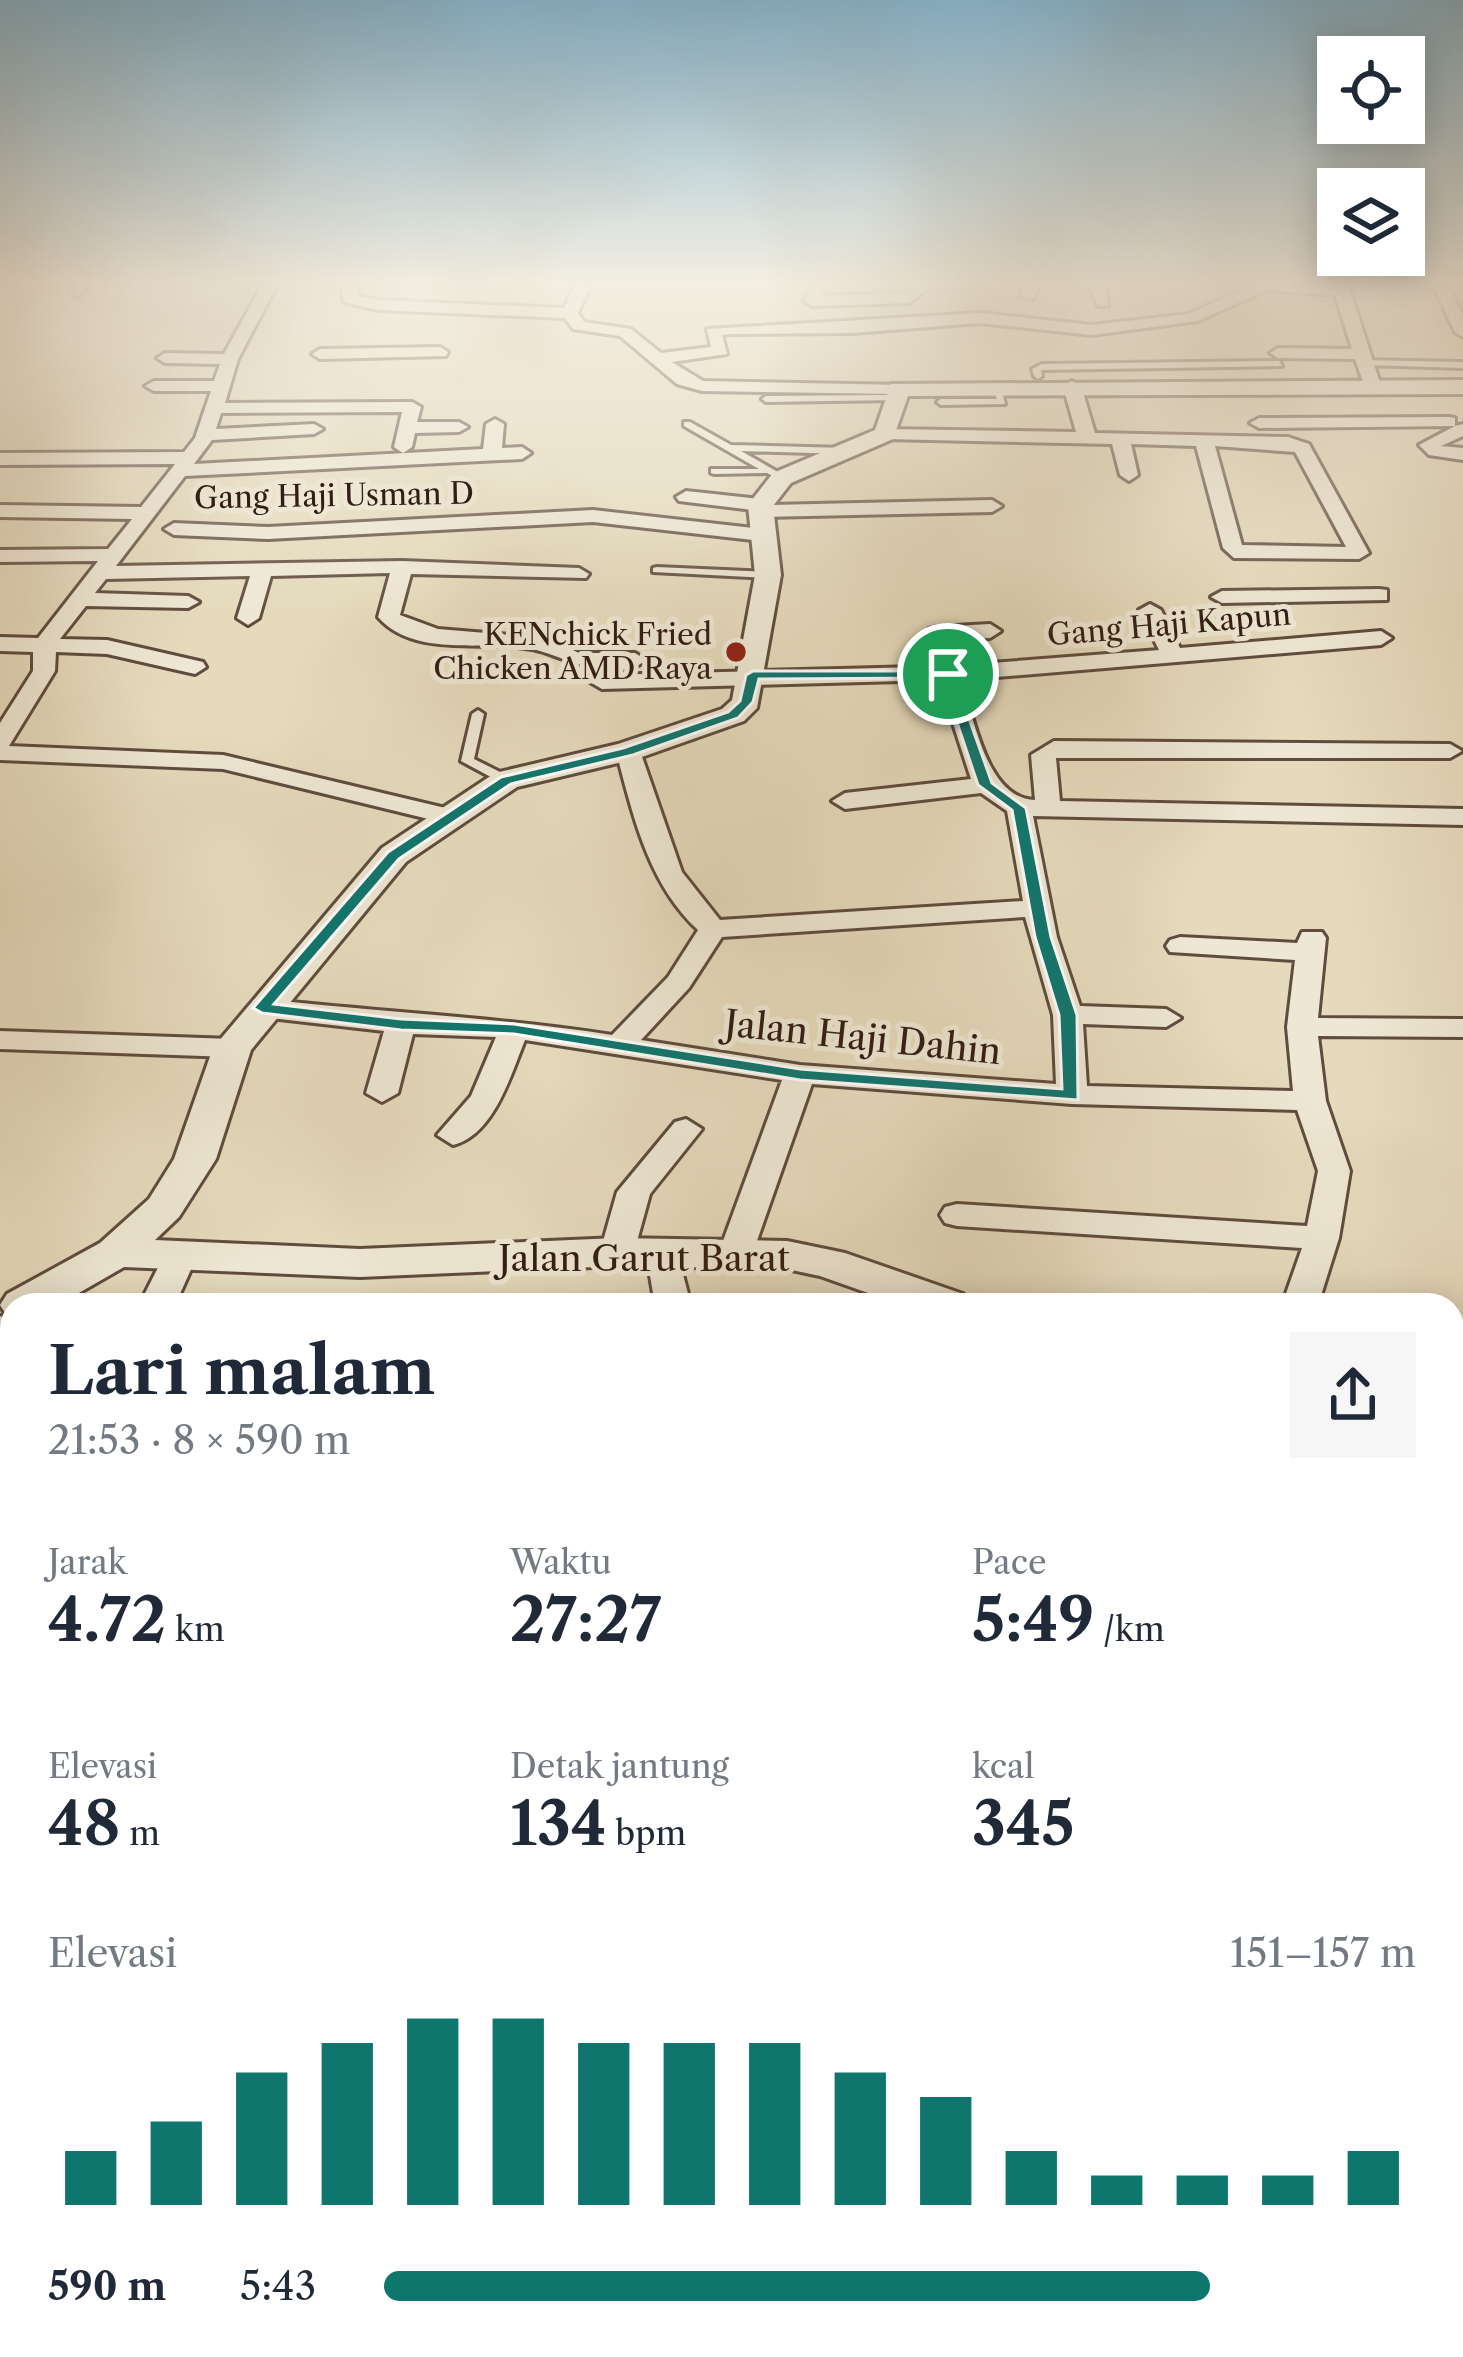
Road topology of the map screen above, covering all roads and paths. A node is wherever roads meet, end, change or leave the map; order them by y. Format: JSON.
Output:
{"nodes":[{"id":1,"x":219,"y":395,"type":"joint"},
{"id":2,"x":418,"y":395,"type":"edge"},
{"id":3,"x":853,"y":395,"type":"edge"},
{"id":4,"x":896,"y":395,"type":"edge"},
{"id":5,"x":1000,"y":395,"type":"edge"},
{"id":6,"x":1076,"y":395,"type":"edge"},
{"id":7,"x":1241,"y":395,"type":"edge"},
{"id":8,"x":766,"y":399,"type":"dead end"},
{"id":9,"x":941,"y":402,"type":"dead end"},
{"id":10,"x":412,"y":407,"type":"junction"},
{"id":11,"x":1254,"y":423,"type":"junction"},
{"id":12,"x":495,"y":424,"type":"dead end"},
{"id":13,"x":687,"y":424,"type":"dead end"},
{"id":14,"x":1456,"y":426,"type":"edge"},
{"id":15,"x":459,"y":427,"type":"dead end"},
{"id":16,"x":314,"y":430,"type":"dead end"},
{"id":17,"x":1090,"y":431,"type":"junction"},
{"id":18,"x":885,"y":434,"type":"junction"},
{"id":19,"x":206,"y":435,"type":"junction"},
{"id":20,"x":1120,"y":439,"type":"junction"},
{"id":21,"x":1204,"y":441,"type":"junction"},
{"id":22,"x":727,"y":448,"type":"junction"},
{"id":23,"x":845,"y":451,"type":"junction"},
{"id":24,"x":522,"y":453,"type":"dead end"},
{"id":25,"x":492,"y":454,"type":"junction"},
{"id":26,"x":1463,"y":454,"type":"edge"},
{"id":27,"x":0,"y":459,"type":"edge"},
{"id":28,"x":183,"y":465,"type":"junction"},
{"id":29,"x":714,"y":471,"type":"dead end"},
{"id":30,"x":1129,"y":475,"type":"dead end"},
{"id":31,"x":686,"y":497,"type":"dead end"},
{"id":32,"x":767,"y":500,"type":"junction"},
{"id":33,"x":992,"y":506,"type":"dead end"},
{"id":34,"x":0,"y":511,"type":"edge"},
{"id":35,"x":147,"y":513,"type":"junction"},
{"id":36,"x":174,"y":529,"type":"dead end"},
{"id":37,"x":492,"y":546,"type":"junction"},
{"id":38,"x":115,"y":555,"type":"junction"},
{"id":39,"x":1261,"y":555,"type":"junction"},
{"id":40,"x":0,"y":556,"type":"edge"},
{"id":41,"x":402,"y":567,"type":"junction"},
{"id":42,"x":657,"y":570,"type":"dead end"},
{"id":43,"x":262,"y":571,"type":"junction"},
{"id":44,"x":98,"y":574,"type":"junction"},
{"id":45,"x":579,"y":574,"type":"dead end"},
{"id":46,"x":768,"y":575,"type":"junction"},
{"id":47,"x":1284,"y":595,"type":"junction"},
{"id":48,"x":1379,"y":595,"type":"dead end"},
{"id":49,"x":1222,"y":597,"type":"dead end"},
{"id":50,"x":76,"y":599,"type":"junction"},
{"id":51,"x":188,"y":602,"type":"dead end"},
{"id":52,"x":1150,"y":610,"type":"dead end"},
{"id":53,"x":248,"y":618,"type":"dead end"},
{"id":54,"x":990,"y":631,"type":"dead end"},
{"id":55,"x":1381,"y":638,"type":"dead end"},
{"id":56,"x":1324,"y":642,"type":"junction"},
{"id":57,"x":0,"y":644,"type":"edge"},
{"id":58,"x":45,"y":644,"type":"junction"},
{"id":59,"x":1171,"y":652,"type":"junction"},
{"id":60,"x":194,"y":667,"type":"dead end"},
{"id":61,"x":754,"y":667,"type":"junction"},
{"id":62,"x":939,"y":674,"type":"junction"},
{"id":63,"x":602,"y":682,"type":"dead end"},
{"id":64,"x":478,"y":714,"type":"dead end"},
{"id":65,"x":2,"y":739,"type":"edge"},
{"id":66,"x":628,"y":752,"type":"junction"},
{"id":67,"x":1459,"y":757,"type":"edge"},
{"id":68,"x":506,"y":780,"type":"junction"},
{"id":69,"x":986,"y":785,"type":"junction"},
{"id":70,"x":845,"y":801,"type":"dead end"},
{"id":71,"x":1019,"y":808,"type":"junction"},
{"id":72,"x":1048,"y":808,"type":"junction"},
{"id":73,"x":449,"y":816,"type":"junction"},
{"id":74,"x":1463,"y":818,"type":"edge"},
{"id":75,"x":1037,"y":908,"type":"junction"},
{"id":76,"x":713,"y":929,"type":"junction"},
{"id":77,"x":1180,"y":946,"type":"dead end"},
{"id":78,"x":262,"y":1008,"type":"junction"},
{"id":79,"x":1068,"y":1015,"type":"junction"},
{"id":80,"x":1166,"y":1018,"type":"dead end"},
{"id":81,"x":401,"y":1024,"type":"junction"},
{"id":82,"x":1302,"y":1027,"type":"junction"},
{"id":83,"x":1463,"y":1028,"type":"edge"},
{"id":84,"x":514,"y":1029,"type":"junction"},
{"id":85,"x":0,"y":1040,"type":"edge"},
{"id":86,"x":232,"y":1048,"type":"junction"},
{"id":87,"x":617,"y":1048,"type":"junction"},
{"id":88,"x":800,"y":1074,"type":"junction"},
{"id":89,"x":382,"y":1093,"type":"dead end"},
{"id":90,"x":1072,"y":1096,"type":"junction"},
{"id":91,"x":1310,"y":1101,"type":"junction"},
{"id":92,"x":686,"y":1129,"type":"dead end"},
{"id":93,"x":453,"y":1135,"type":"dead end"},
{"id":94,"x":957,"y":1215,"type":"dead end"},
{"id":95,"x":1322,"y":1238,"type":"junction"},
{"id":96,"x":617,"y":1252,"type":"junction"},
{"id":97,"x":663,"y":1252,"type":"junction"},
{"id":98,"x":736,"y":1252,"type":"junction"},
{"id":99,"x":116,"y":1253,"type":"junction"},
{"id":100,"x":180,"y":1256,"type":"junction"},
{"id":101,"x":44,"y":1293,"type":"edge"},
{"id":102,"x":163,"y":1293,"type":"edge"},
{"id":103,"x":671,"y":1293,"type":"edge"},
{"id":104,"x":913,"y":1293,"type":"edge"},
{"id":105,"x":1304,"y":1293,"type":"edge"}],
"edges":[{"from":1,"to":10,"type":"street"},
{"from":1,"to":19,"type":"street"},
{"from":2,"to":10,"type":"street"},
{"from":3,"to":8,"type":"lane"},
{"from":4,"to":18,"type":"street"},
{"from":5,"to":9,"type":"lane"},
{"from":6,"to":17,"type":"street"},
{"from":7,"to":11,"type":"street"},
{"from":10,"to":15,"type":"street"},
{"from":11,"to":14,"type":"street"},
{"from":11,"to":17,"type":"street"},
{"from":12,"to":25,"type":"street"},
{"from":13,"to":22,"type":"lane"},
{"from":14,"to":26,"type":"street"},
{"from":16,"to":19,"type":"street"},
{"from":17,"to":18,"type":"street"},
{"from":17,"to":20,"type":"street"},
{"from":18,"to":23,"type":"street"},
{"from":19,"to":28,"type":"street"},
{"from":20,"to":21,"type":"street"},
{"from":20,"to":30,"type":"street"},
{"from":21,"to":39,"type":"street"},
{"from":21,"to":39,"type":"street"},
{"from":22,"to":23,"type":"lane"},
{"from":22,"to":32,"type":"lane"},
{"from":23,"to":32,"type":"street"},
{"from":24,"to":25,"type":"street"},
{"from":25,"to":28,"type":"street"},
{"from":27,"to":28,"type":"street"},
{"from":28,"to":35,"type":"street"},
{"from":29,"to":32,"type":"lane"},
{"from":31,"to":32,"type":"street"},
{"from":32,"to":33,"type":"street"},
{"from":32,"to":37,"type":"street"},
{"from":32,"to":46,"type":"street"},
{"from":34,"to":35,"type":"street"},
{"from":35,"to":38,"type":"street"},
{"from":36,"to":37,"type":"street","name":"Gang Haji Usman D"},
{"from":37,"to":41,"type":"street"},
{"from":37,"to":45,"type":"street"},
{"from":38,"to":40,"type":"street"},
{"from":38,"to":44,"type":"street"},
{"from":39,"to":47,"type":"street"},
{"from":41,"to":43,"type":"street"},
{"from":41,"to":61,"type":"street"},
{"from":42,"to":46,"type":"lane"},
{"from":43,"to":44,"type":"street"},
{"from":43,"to":53,"type":"street"},
{"from":44,"to":50,"type":"street"},
{"from":46,"to":61,"type":"street"},
{"from":47,"to":48,"type":"street"},
{"from":47,"to":49,"type":"street"},
{"from":47,"to":56,"type":"street"},
{"from":50,"to":51,"type":"street"},
{"from":50,"to":58,"type":"street"},
{"from":52,"to":59,"type":"street"},
{"from":54,"to":62,"type":"street"},
{"from":55,"to":56,"type":"street","name":"Gang Haji Kapun"},
{"from":56,"to":59,"type":"street","name":"Gang Haji Kapun"},
{"from":57,"to":58,"type":"street"},
{"from":58,"to":60,"type":"street"},
{"from":58,"to":65,"type":"street"},
{"from":59,"to":62,"type":"street","name":"Gang Haji Kapun"},
{"from":61,"to":62,"type":"street","name":"Gang Haji Kapun"},
{"from":61,"to":63,"type":"street","name":"Gang Haji Kapun"},
{"from":61,"to":66,"type":"street"},
{"from":62,"to":69,"type":"street"},
{"from":64,"to":68,"type":"lane"},
{"from":65,"to":73,"type":"street"},
{"from":66,"to":68,"type":"street"},
{"from":66,"to":76,"type":"street"},
{"from":67,"to":72,"type":"street"},
{"from":68,"to":73,"type":"street"},
{"from":69,"to":70,"type":"street"},
{"from":69,"to":71,"type":"street"},
{"from":71,"to":72,"type":"street"},
{"from":71,"to":75,"type":"street"},
{"from":72,"to":74,"type":"street"},
{"from":73,"to":78,"type":"street"},
{"from":75,"to":76,"type":"street"},
{"from":75,"to":79,"type":"street"},
{"from":76,"to":87,"type":"street"},
{"from":77,"to":82,"type":"street"},
{"from":78,"to":81,"type":"street","name":"Jalan Haji Dahin"},
{"from":78,"to":86,"type":"street"},
{"from":79,"to":80,"type":"street"},
{"from":79,"to":90,"type":"street"},
{"from":81,"to":84,"type":"street","name":"Jalan Haji Dahin"},
{"from":81,"to":89,"type":"street"},
{"from":82,"to":83,"type":"street"},
{"from":82,"to":91,"type":"street"},
{"from":84,"to":87,"type":"street","name":"Jalan Haji Dahin"},
{"from":84,"to":93,"type":"street"},
{"from":85,"to":86,"type":"street"},
{"from":86,"to":99,"type":"street"},
{"from":87,"to":88,"type":"street","name":"Jalan Haji Dahin"},
{"from":88,"to":90,"type":"street","name":"Jalan Haji Dahin"},
{"from":88,"to":98,"type":"street"},
{"from":90,"to":91,"type":"street","name":"Jalan Haji Dahin"},
{"from":91,"to":95,"type":"street"},
{"from":92,"to":96,"type":"street"},
{"from":94,"to":95,"type":"street"},
{"from":95,"to":105,"type":"street"},
{"from":96,"to":97,"type":"street","name":"Jalan Garut Barat"},
{"from":96,"to":100,"type":"street","name":"Jalan Garut Barat"},
{"from":97,"to":98,"type":"street","name":"Jalan Garut Barat"},
{"from":97,"to":103,"type":"street"},
{"from":98,"to":104,"type":"street","name":"Jalan Garut Barat"},
{"from":99,"to":100,"type":"street","name":"Jalan Garut Barat"},
{"from":99,"to":101,"type":"street"},
{"from":100,"to":102,"type":"street"}]}
